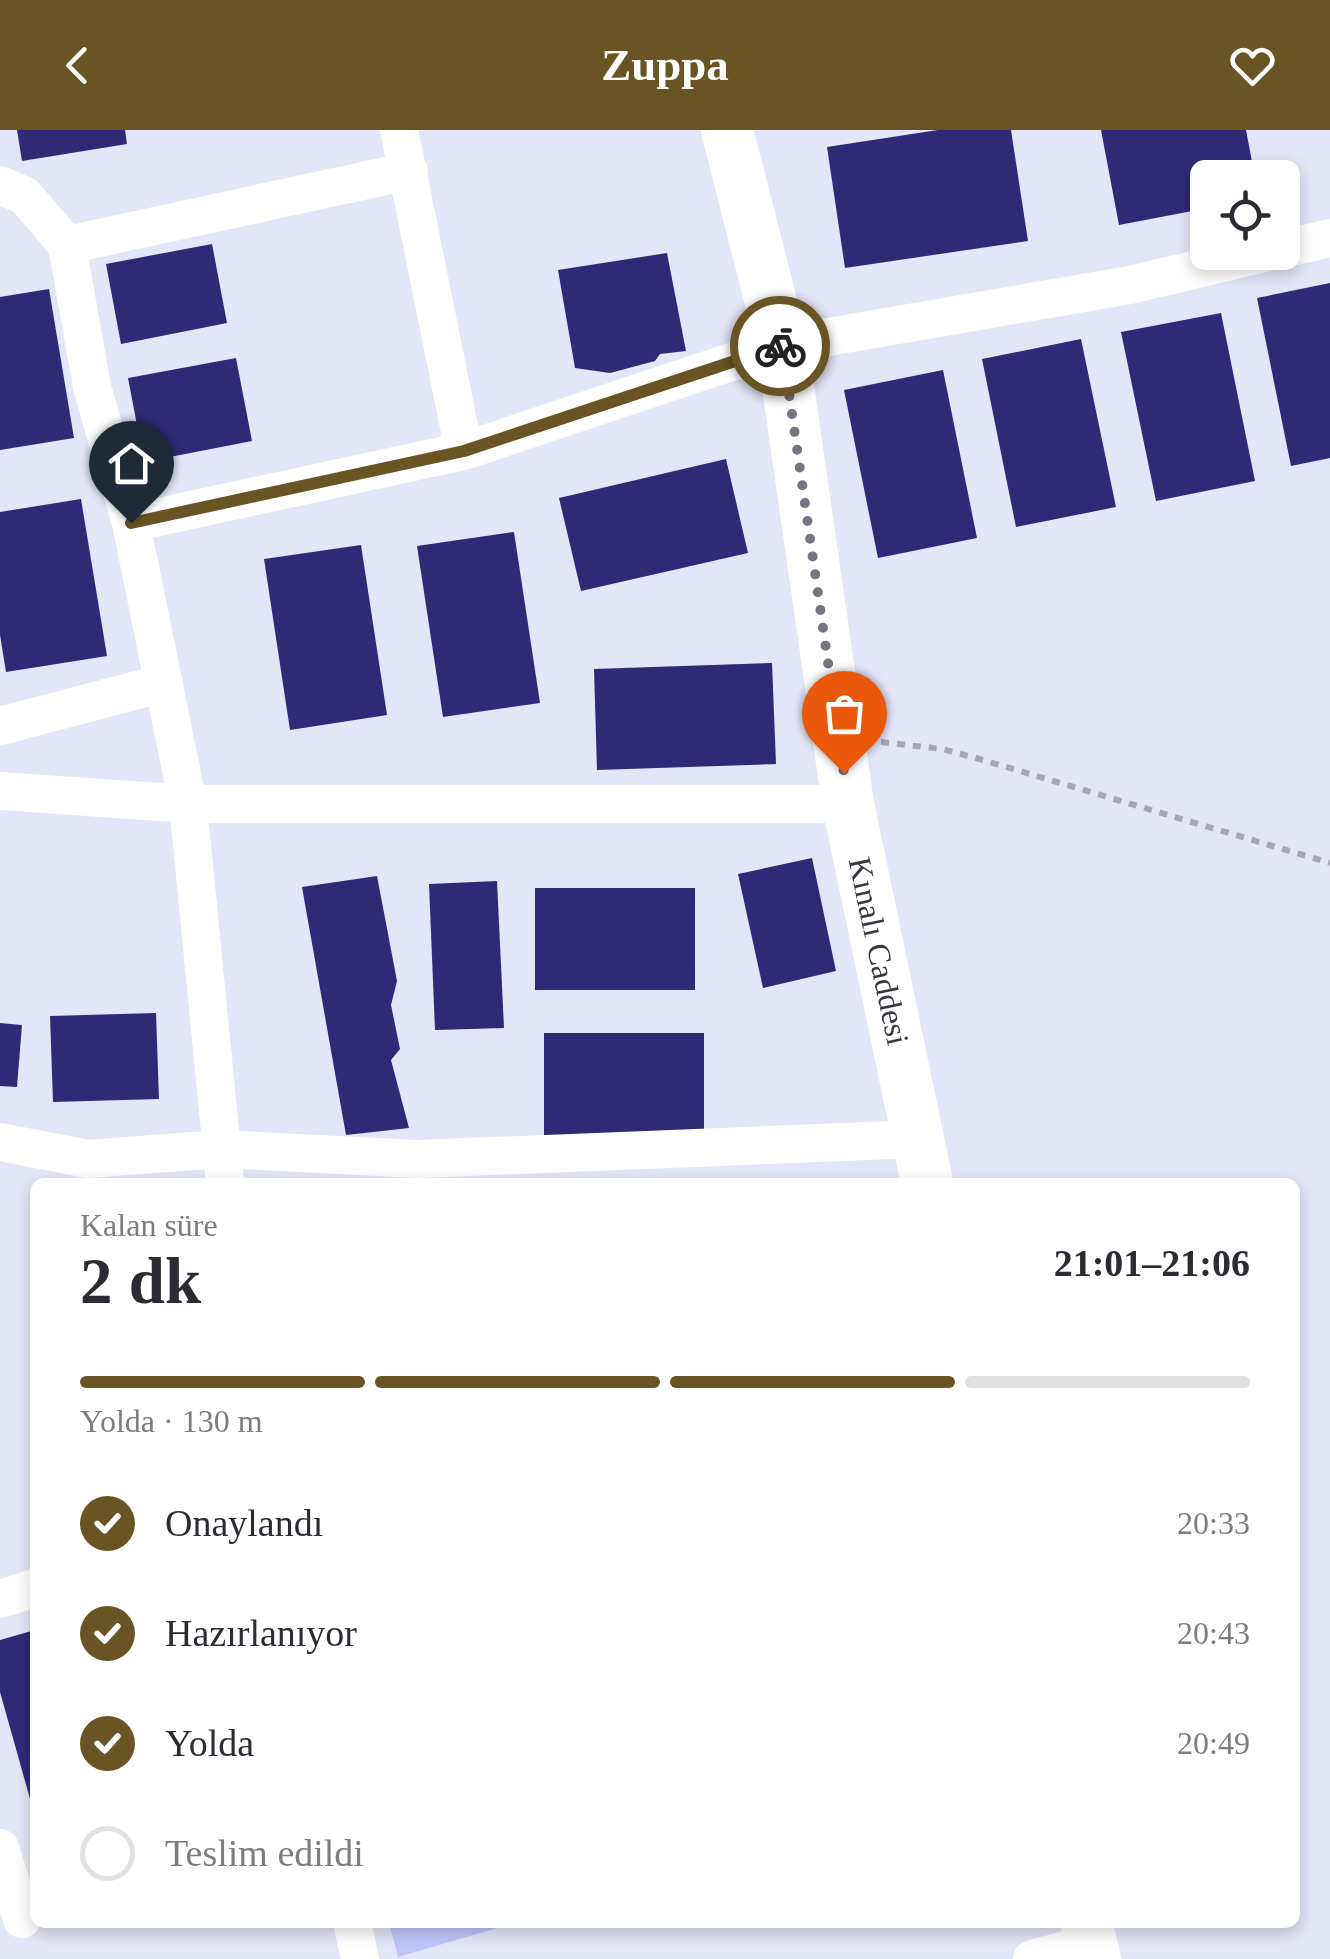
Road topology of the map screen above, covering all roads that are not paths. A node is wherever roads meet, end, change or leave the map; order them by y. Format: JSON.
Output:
{"nodes":[{"id":1,"x":399,"y":130,"type":"edge"},
{"id":2,"x":727,"y":130,"type":"edge"},
{"id":3,"x":409,"y":171,"type":"junction"},
{"id":4,"x":0,"y":185,"type":"edge"},
{"id":5,"x":1330,"y":238,"type":"edge"},
{"id":6,"x":67,"y":245,"type":"junction"},
{"id":7,"x":1300,"y":245,"type":"edge"},
{"id":8,"x":1193,"y":270,"type":"edge"},
{"id":9,"x":782,"y":345,"type":"junction"},
{"id":10,"x":464,"y":451,"type":"junction"},
{"id":11,"x":131,"y":523,"type":"junction"},
{"id":12,"x":164,"y":683,"type":"junction"},
{"id":13,"x":0,"y":726,"type":"edge"},
{"id":14,"x":0,"y":790,"type":"edge"},
{"id":15,"x":188,"y":804,"type":"junction"},
{"id":16,"x":848,"y":804,"type":"junction"},
{"id":17,"x":0,"y":1142,"type":"edge"},
{"id":18,"x":922,"y":1161,"type":"edge"},
{"id":19,"x":223,"y":1166,"type":"edge"},
{"id":20,"x":599,"y":1166,"type":"edge"},
{"id":21,"x":90,"y":1170,"type":"edge"},
{"id":22,"x":30,"y":1590,"type":"edge"},
{"id":23,"x":0,"y":1599,"type":"edge"},
{"id":24,"x":0,"y":1848,"type":"edge"},
{"id":25,"x":19,"y":1920,"type":"edge"},
{"id":26,"x":353,"y":1928,"type":"edge"},
{"id":27,"x":1091,"y":1942,"type":"edge"},
{"id":28,"x":360,"y":1959,"type":"edge"},
{"id":29,"x":1032,"y":1959,"type":"edge"}],
"edges":[{"from":1,"to":3,"type":"street"},
{"from":2,"to":9,"type":"street","name":"Kınalı Caddesi"},
{"from":3,"to":6,"type":"street"},
{"from":3,"to":10,"type":"street"},
{"from":4,"to":6,"type":"street"},
{"from":5,"to":7,"type":"street"},
{"from":6,"to":11,"type":"street"},
{"from":8,"to":9,"type":"street"},
{"from":9,"to":10,"type":"street"},
{"from":9,"to":16,"type":"street","name":"Kınalı Caddesi"},
{"from":10,"to":11,"type":"street"},
{"from":11,"to":12,"type":"street"},
{"from":12,"to":13,"type":"street"},
{"from":12,"to":15,"type":"street"},
{"from":14,"to":15,"type":"street"},
{"from":15,"to":16,"type":"street"},
{"from":15,"to":19,"type":"street"},
{"from":16,"to":18,"type":"street","name":"Kınalı Caddesi"},
{"from":17,"to":21,"type":"street"},
{"from":18,"to":20,"type":"street"},
{"from":19,"to":20,"type":"street"},
{"from":19,"to":21,"type":"street"},
{"from":22,"to":23,"type":"street"},
{"from":24,"to":25,"type":"street"},
{"from":26,"to":28,"type":"street"},
{"from":27,"to":29,"type":"street"}]}
